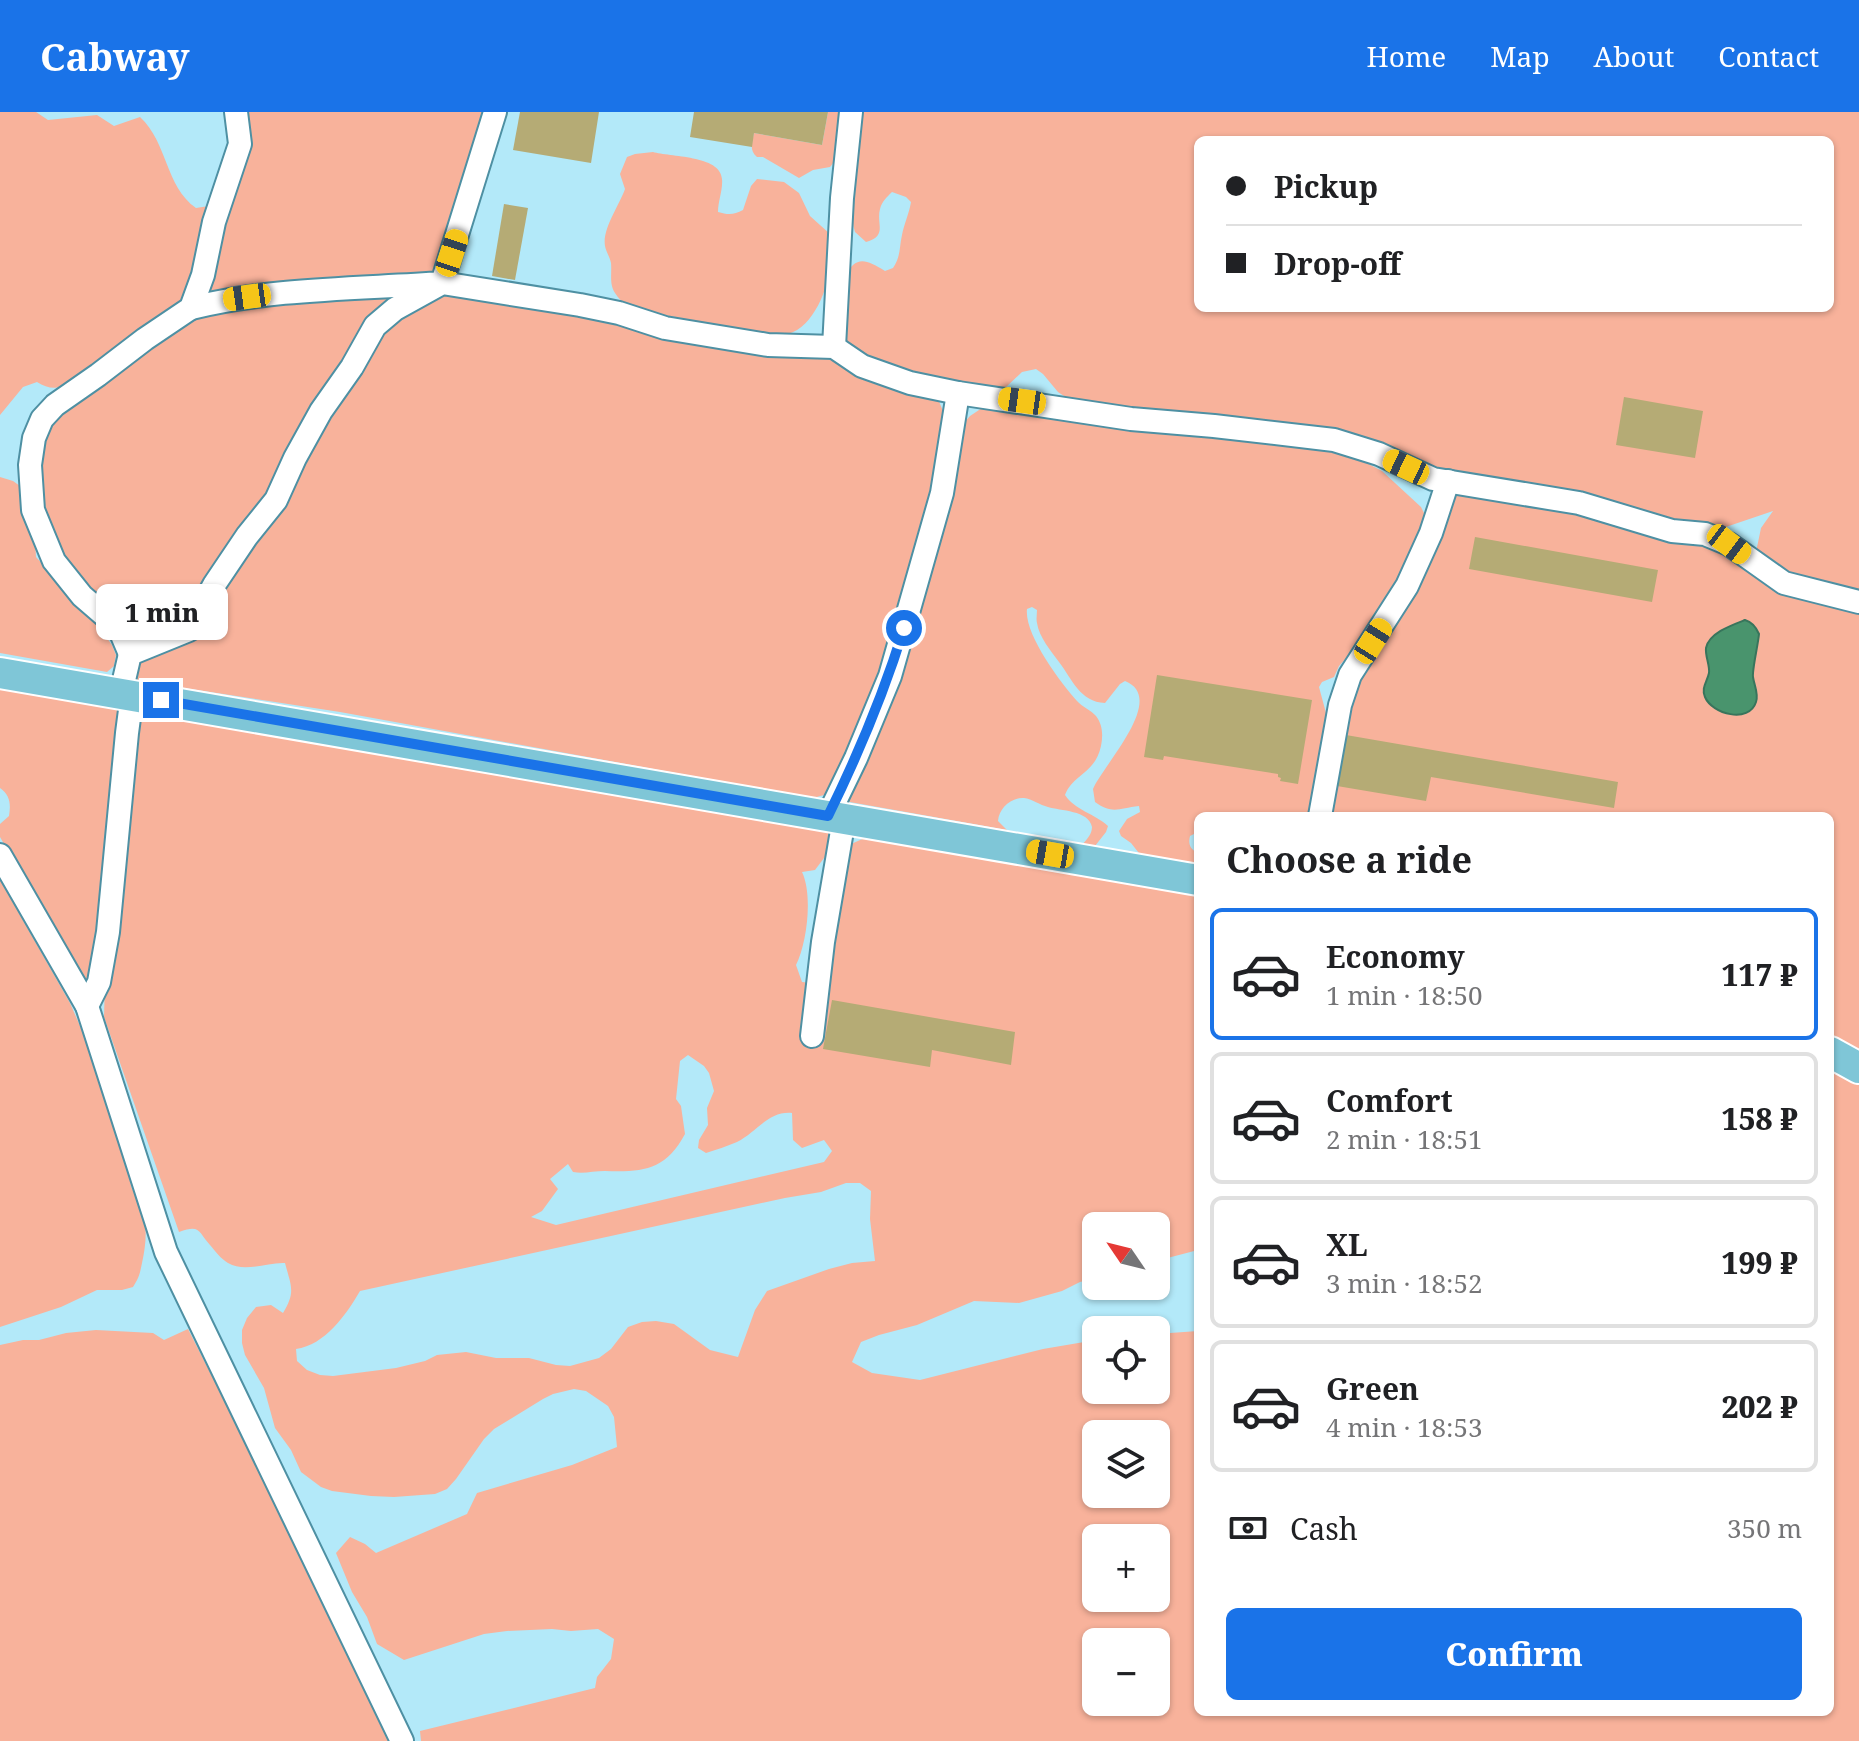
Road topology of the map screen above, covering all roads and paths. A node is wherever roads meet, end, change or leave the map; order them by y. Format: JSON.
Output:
{"nodes":[{"id":1,"x":236,"y":112,"type":"edge"},
{"id":2,"x":495,"y":112,"type":"edge"},
{"id":3,"x":851,"y":112,"type":"edge"},
{"id":4,"x":442,"y":283,"type":"junction"},
{"id":5,"x":191,"y":308,"type":"junction"},
{"id":6,"x":834,"y":347,"type":"junction"},
{"id":7,"x":958,"y":393,"type":"junction"},
{"id":8,"x":1448,"y":481,"type":"junction"},
{"id":9,"x":1859,"y":602,"type":"edge"},
{"id":10,"x":130,"y":654,"type":"junction"},
{"id":11,"x":0,"y":673,"type":"edge"},
{"id":12,"x":127,"y":694,"type":"junction"},
{"id":13,"x":1321,"y":812,"type":"edge"},
{"id":14,"x":836,"y":818,"type":"junction"},
{"id":15,"x":0,"y":855,"type":"edge"},
{"id":16,"x":1194,"y":879,"type":"edge"},
{"id":17,"x":87,"y":1006,"type":"junction"},
{"id":18,"x":812,"y":1036,"type":"dead end"},
{"id":19,"x":1834,"y":1054,"type":"edge"},
{"id":20,"x":1859,"y":1068,"type":"edge"},
{"id":21,"x":402,"y":1741,"type":"edge"}],
"edges":[{"from":1,"to":5,"type":"lane"},
{"from":2,"to":4,"type":"lane"},
{"from":3,"to":6,"type":"lane"},
{"from":4,"to":5,"type":"lane"},
{"from":4,"to":6,"type":"lane"},
{"from":4,"to":10,"type":"lane"},
{"from":5,"to":10,"type":"lane"},
{"from":6,"to":7,"type":"lane"},
{"from":7,"to":8,"type":"lane"},
{"from":7,"to":14,"type":"lane"},
{"from":8,"to":9,"type":"lane"},
{"from":8,"to":13,"type":"lane"},
{"from":10,"to":12,"type":"lane"},
{"from":11,"to":12,"type":"main road"},
{"from":12,"to":14,"type":"main road"},
{"from":12,"to":17,"type":"lane"},
{"from":14,"to":16,"type":"main road"},
{"from":14,"to":18,"type":"lane"},
{"from":15,"to":17,"type":"lane"},
{"from":17,"to":21,"type":"lane"},
{"from":19,"to":20,"type":"main road"}]}
